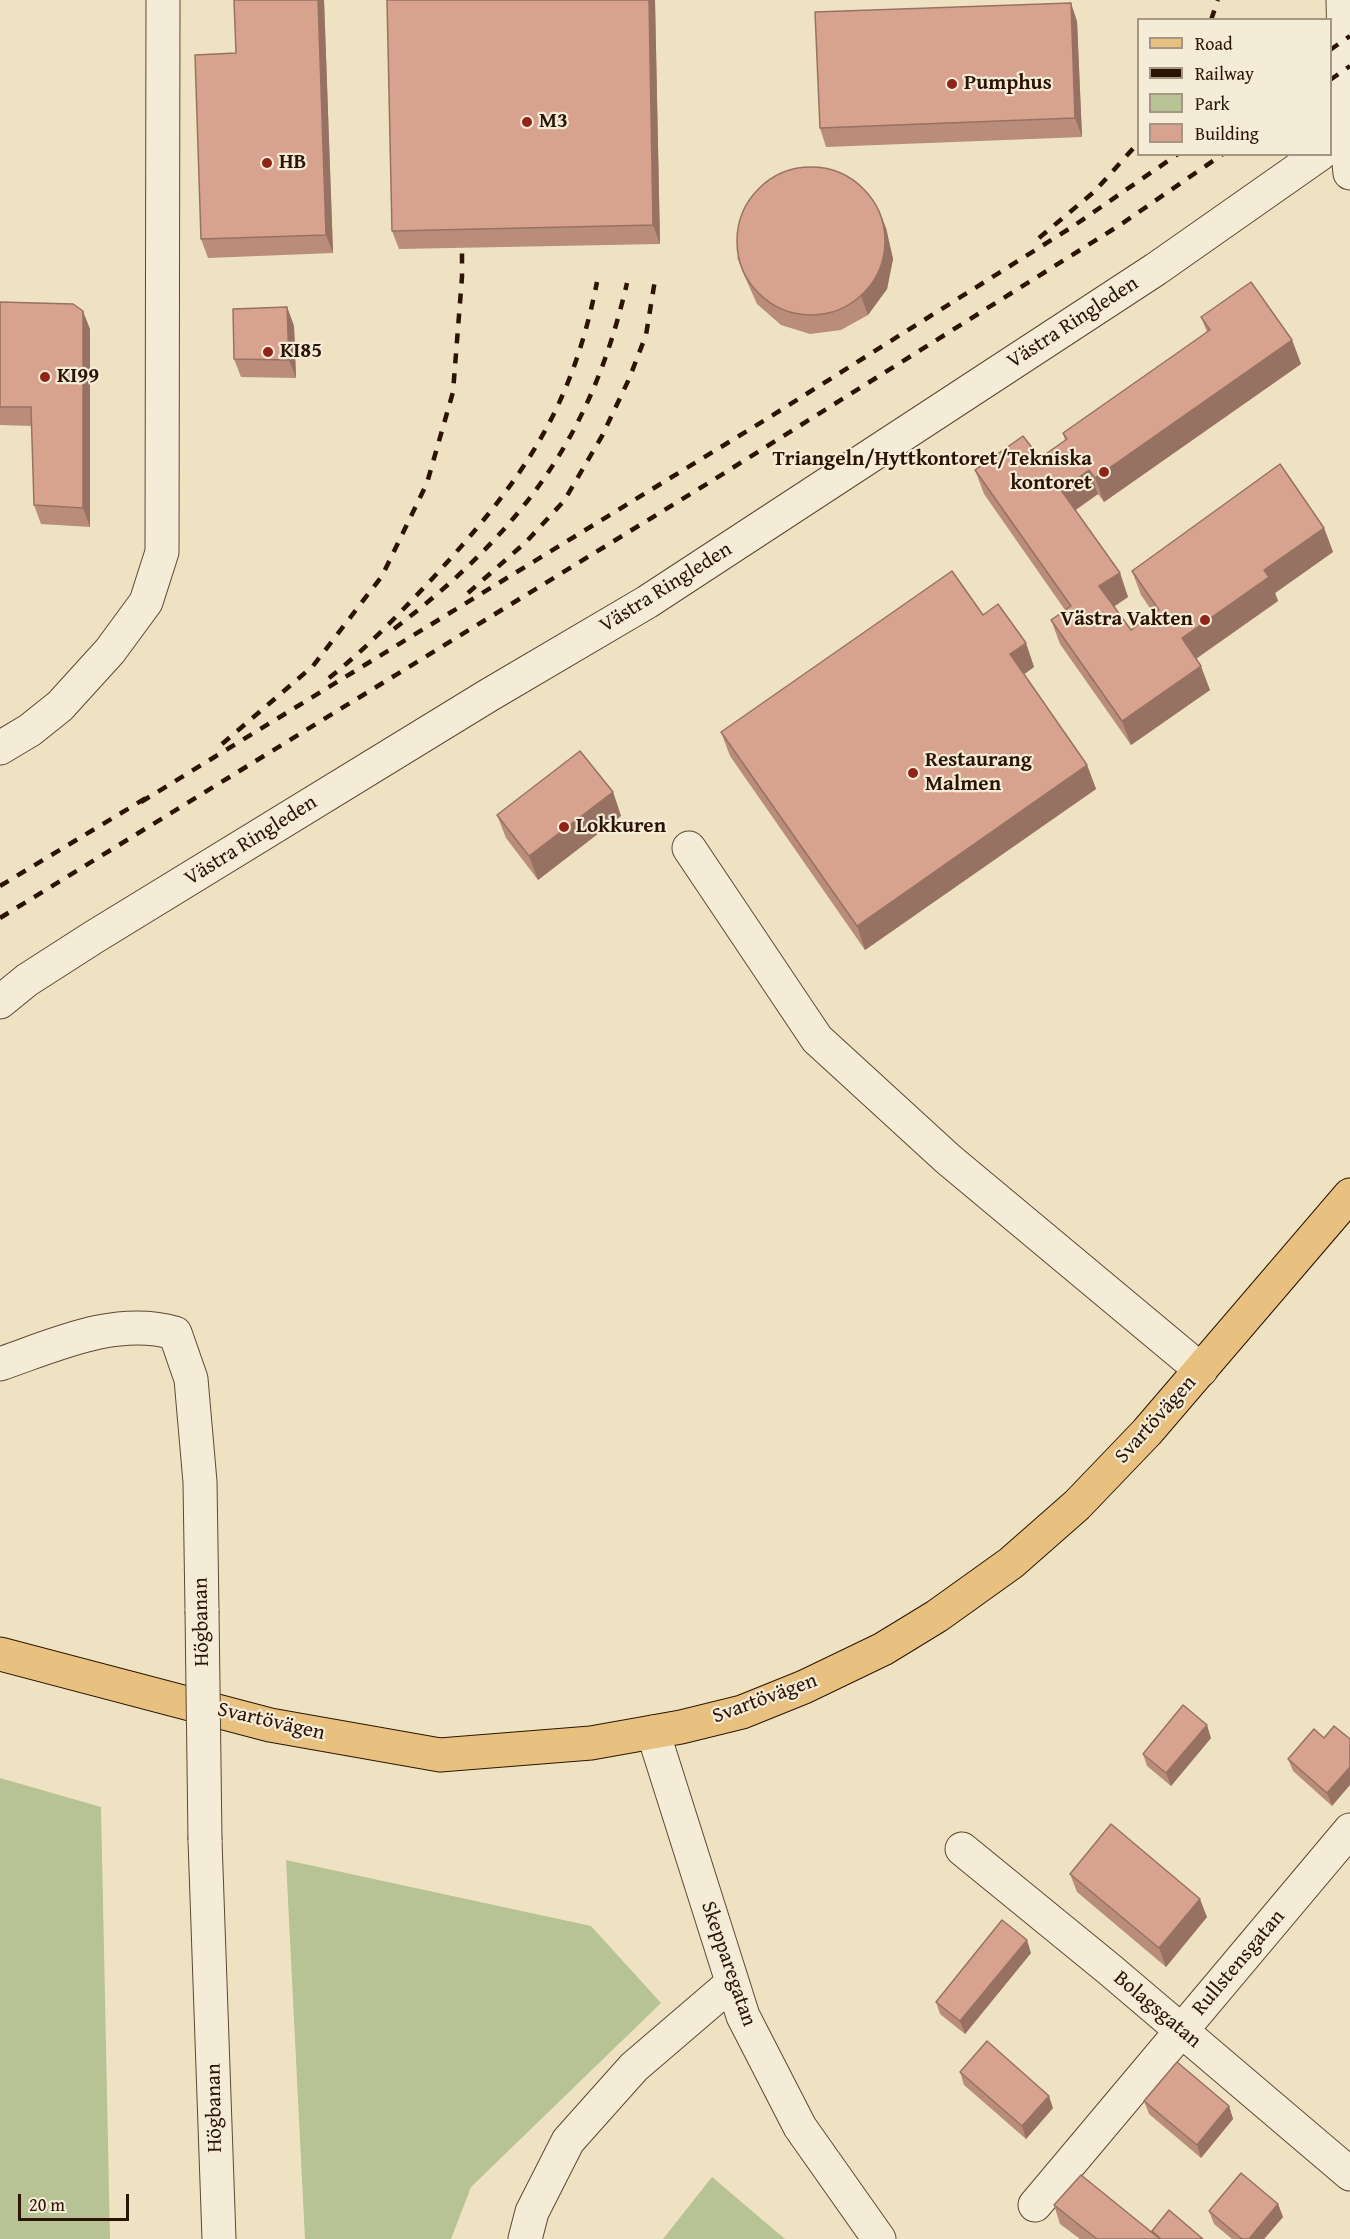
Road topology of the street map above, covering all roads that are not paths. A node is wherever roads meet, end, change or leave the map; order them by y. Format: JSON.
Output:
{"nodes":[{"id":1,"x":163,"y":0,"type":"edge"},
{"id":2,"x":1343,"y":0,"type":"edge"},
{"id":3,"x":1342,"y":139,"type":"edge"},
{"id":4,"x":1317,"y":156,"type":"edge"},
{"id":5,"x":1350,"y":173,"type":"edge"},
{"id":6,"x":0,"y":748,"type":"edge"},
{"id":7,"x":689,"y":848,"type":"dead end"},
{"id":8,"x":0,"y":1002,"type":"edge"},
{"id":9,"x":1350,"y":1195,"type":"edge"},
{"id":10,"x":0,"y":1364,"type":"edge"},
{"id":11,"x":1201,"y":1370,"type":"junction"},
{"id":12,"x":0,"y":1654,"type":"edge"},
{"id":13,"x":653,"y":1732,"type":"junction"},
{"id":14,"x":1350,"y":1830,"type":"edge"},
{"id":15,"x":962,"y":1849,"type":"dead end"},
{"id":16,"x":732,"y":1983,"type":"junction"},
{"id":17,"x":1182,"y":2031,"type":"junction"},
{"id":18,"x":1350,"y":2174,"type":"edge"},
{"id":19,"x":1035,"y":2205,"type":"dead end"},
{"id":20,"x":529,"y":2225,"type":"edge"},
{"id":21,"x":219,"y":2239,"type":"edge"},
{"id":22,"x":879,"y":2239,"type":"edge"}],
"edges":[{"from":1,"to":6,"type":"street"},
{"from":2,"to":3,"type":"street"},
{"from":3,"to":5,"type":"street"},
{"from":4,"to":8,"type":"street","name":"Västra Ringleden"},
{"from":7,"to":11,"type":"street"},
{"from":9,"to":11,"type":"main road","name":"Svartövägen"},
{"from":10,"to":21,"type":"street","name":"Högbanan","bridge":true},
{"from":11,"to":13,"type":"main road","name":"Svartövägen"},
{"from":12,"to":13,"type":"main road","name":"Svartövägen"},
{"from":13,"to":16,"type":"street","name":"Skepparegatan"},
{"from":14,"to":17,"type":"street","name":"Rullstensgatan"},
{"from":15,"to":17,"type":"street","name":"Bolagsgatan"},
{"from":16,"to":20,"type":"street"},
{"from":16,"to":22,"type":"street","name":"Skepparegatan"},
{"from":17,"to":18,"type":"street","name":"Bolagsgatan"},
{"from":17,"to":19,"type":"street","name":"Rullstensgatan"}]}
